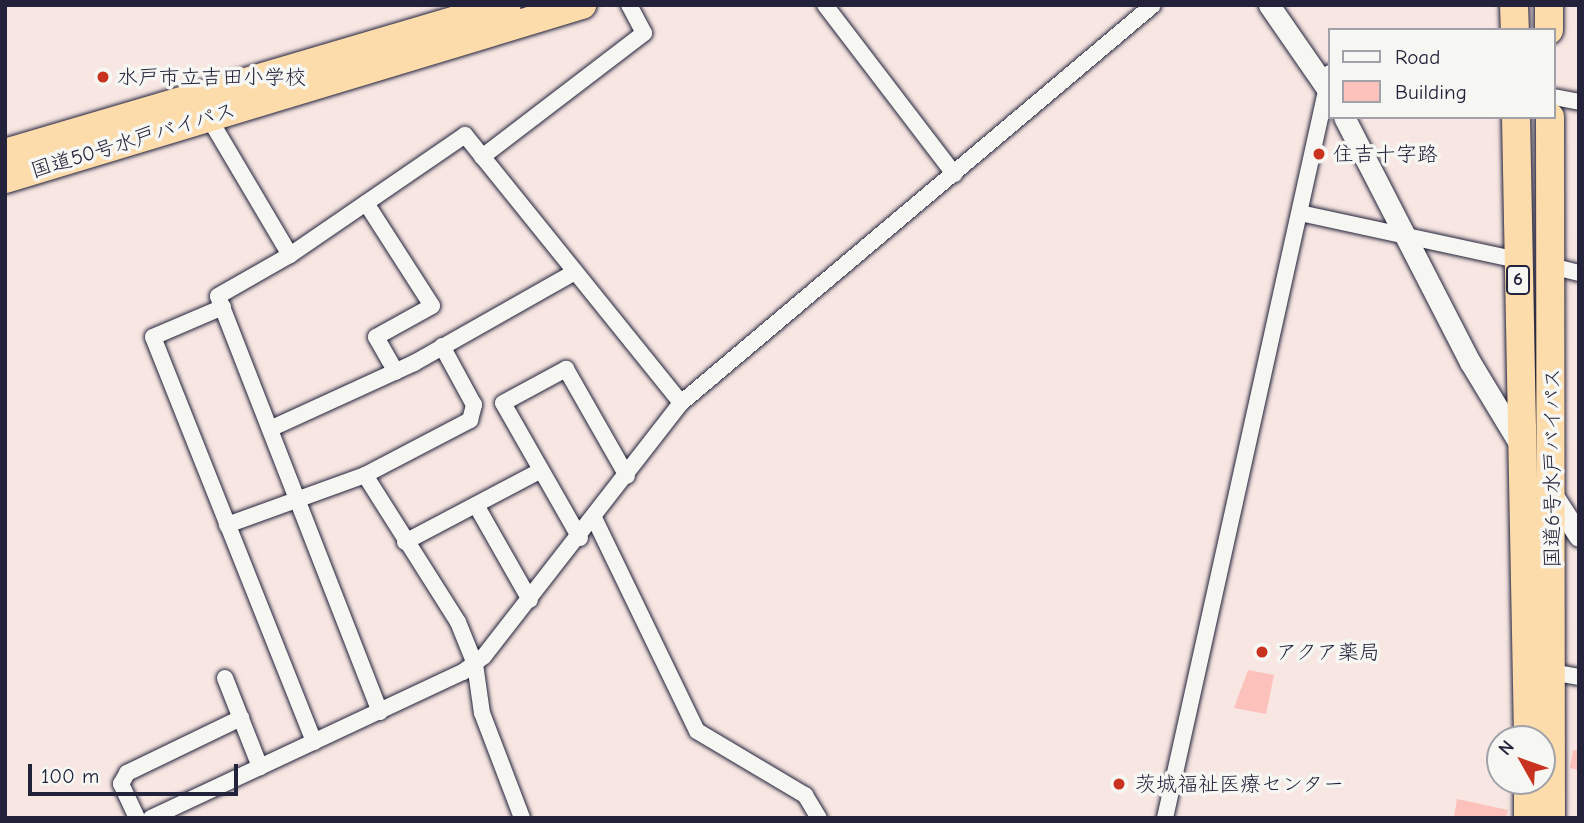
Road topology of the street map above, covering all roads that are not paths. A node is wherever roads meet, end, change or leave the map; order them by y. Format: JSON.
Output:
{"nodes":[{"id":1,"x":507,"y":5,"type":"edge"},
{"id":2,"x":582,"y":5,"type":"edge"},
{"id":3,"x":629,"y":5,"type":"edge"},
{"id":4,"x":825,"y":5,"type":"edge"},
{"id":5,"x":1153,"y":5,"type":"edge"},
{"id":6,"x":1269,"y":5,"type":"edge"},
{"id":7,"x":1514,"y":5,"type":"edge"},
{"id":8,"x":1549,"y":5,"type":"edge"},
{"id":9,"x":1515,"y":28,"type":"edge"},
{"id":10,"x":1549,"y":28,"type":"edge"},
{"id":11,"x":1328,"y":83,"type":"edge"},
{"id":12,"x":1328,"y":88,"type":"edge"},
{"id":13,"x":1556,"y":97,"type":"edge"},
{"id":14,"x":1579,"y":102,"type":"edge"},
{"id":15,"x":204,"y":107,"type":"junction"},
{"id":16,"x":1345,"y":119,"type":"edge"},
{"id":17,"x":1516,"y":119,"type":"edge"},
{"id":18,"x":1550,"y":119,"type":"edge"},
{"id":19,"x":5,"y":153,"type":"edge"},
{"id":20,"x":482,"y":158,"type":"junction"},
{"id":21,"x":954,"y":174,"type":"junction"},
{"id":22,"x":5,"y":178,"type":"edge"},
{"id":23,"x":366,"y":203,"type":"junction"},
{"id":24,"x":1300,"y":213,"type":"junction"},
{"id":25,"x":1407,"y":236,"type":"junction"},
{"id":26,"x":290,"y":255,"type":"junction"},
{"id":27,"x":1517,"y":260,"type":"junction"},
{"id":28,"x":1550,"y":266,"type":"junction"},
{"id":29,"x":575,"y":272,"type":"junction"},
{"id":30,"x":1579,"y":272,"type":"edge"},
{"id":31,"x":223,"y":307,"type":"junction"},
{"id":32,"x":442,"y":346,"type":"junction"},
{"id":33,"x":396,"y":372,"type":"junction"},
{"id":34,"x":681,"y":403,"type":"junction"},
{"id":35,"x":270,"y":429,"type":"junction"},
{"id":36,"x":1519,"y":444,"type":"junction"},
{"id":37,"x":538,"y":472,"type":"junction"},
{"id":38,"x":365,"y":475,"type":"junction"},
{"id":39,"x":627,"y":476,"type":"junction"},
{"id":40,"x":1554,"y":498,"type":"junction"},
{"id":41,"x":296,"y":499,"type":"junction"},
{"id":42,"x":476,"y":505,"type":"junction"},
{"id":43,"x":595,"y":520,"type":"junction"},
{"id":44,"x":227,"y":525,"type":"junction"},
{"id":45,"x":1579,"y":536,"type":"edge"},
{"id":46,"x":580,"y":538,"type":"junction"},
{"id":47,"x":405,"y":542,"type":"junction"},
{"id":48,"x":530,"y":600,"type":"junction"},
{"id":49,"x":475,"y":664,"type":"junction"},
{"id":50,"x":1551,"y":672,"type":"junction"},
{"id":51,"x":1579,"y":677,"type":"edge"},
{"id":52,"x":225,"y":678,"type":"dead end"},
{"id":53,"x":380,"y":712,"type":"junction"},
{"id":54,"x":241,"y":718,"type":"junction"},
{"id":55,"x":1528,"y":725,"type":"edge"},
{"id":56,"x":314,"y":743,"type":"junction"},
{"id":57,"x":260,"y":767,"type":"junction"},
{"id":58,"x":1528,"y":795,"type":"edge"},
{"id":59,"x":137,"y":818,"type":"edge"},
{"id":60,"x":151,"y":818,"type":"edge"},
{"id":61,"x":522,"y":818,"type":"edge"},
{"id":62,"x":819,"y":818,"type":"edge"},
{"id":63,"x":1165,"y":818,"type":"edge"},
{"id":64,"x":1528,"y":818,"type":"edge"},
{"id":65,"x":1550,"y":818,"type":"edge"}],
"edges":[{"from":1,"to":15,"type":"highway","name":"国道50号水戸バイパス"},
{"from":2,"to":15,"type":"highway","name":"国道50号水戸バイパス"},
{"from":3,"to":20,"type":"street"},
{"from":4,"to":21,"type":"street"},
{"from":5,"to":21,"type":"street"},
{"from":6,"to":11,"type":"street"},
{"from":7,"to":9,"type":"highway"},
{"from":8,"to":10,"type":"highway"},
{"from":12,"to":24,"type":"street"},
{"from":13,"to":14,"type":"street"},
{"from":15,"to":19,"type":"highway","name":"国道50号水戸バイパス"},
{"from":15,"to":22,"type":"highway","name":"国道50号水戸バイパス"},
{"from":15,"to":26,"type":"street"},
{"from":16,"to":25,"type":"street"},
{"from":17,"to":27,"type":"highway","name":"国道6号水戸バイパス","number":"6"},
{"from":18,"to":28,"type":"highway","name":"国道6号水戸バイパス","number":"6"},
{"from":20,"to":23,"type":"street"},
{"from":20,"to":29,"type":"street"},
{"from":21,"to":34,"type":"street"},
{"from":23,"to":26,"type":"street"},
{"from":23,"to":33,"type":"street"},
{"from":24,"to":25,"type":"street"},
{"from":24,"to":63,"type":"street"},
{"from":25,"to":27,"type":"street"},
{"from":25,"to":36,"type":"street"},
{"from":26,"to":31,"type":"street"},
{"from":27,"to":36,"type":"highway","name":"国道6号水戸バイパス","number":"6"},
{"from":28,"to":30,"type":"street"},
{"from":28,"to":40,"type":"highway","name":"国道6号水戸バイパス","number":"6"},
{"from":29,"to":32,"type":"street"},
{"from":29,"to":34,"type":"street"},
{"from":31,"to":35,"type":"street"},
{"from":31,"to":44,"type":"street"},
{"from":32,"to":33,"type":"street"},
{"from":32,"to":38,"type":"street"},
{"from":33,"to":35,"type":"street"},
{"from":34,"to":39,"type":"street"},
{"from":35,"to":41,"type":"street"},
{"from":36,"to":40,"type":"street"},
{"from":36,"to":55,"type":"highway","name":"国道6号水戸バイパス","number":"6"},
{"from":37,"to":39,"type":"street"},
{"from":37,"to":42,"type":"street"},
{"from":37,"to":46,"type":"street"},
{"from":38,"to":41,"type":"street"},
{"from":38,"to":47,"type":"street"},
{"from":39,"to":43,"type":"street"},
{"from":40,"to":45,"type":"street"},
{"from":40,"to":50,"type":"highway","name":"国道6号水戸バイパス","number":"6"},
{"from":41,"to":44,"type":"street"},
{"from":41,"to":53,"type":"street"},
{"from":42,"to":47,"type":"street"},
{"from":42,"to":48,"type":"street"},
{"from":43,"to":46,"type":"street"},
{"from":43,"to":62,"type":"street"},
{"from":44,"to":56,"type":"street"},
{"from":46,"to":48,"type":"street"},
{"from":47,"to":49,"type":"street"},
{"from":48,"to":49,"type":"street"},
{"from":49,"to":53,"type":"street"},
{"from":49,"to":61,"type":"street"},
{"from":50,"to":51,"type":"street"},
{"from":50,"to":65,"type":"highway","name":"国道6号水戸バイパス","number":"6"},
{"from":52,"to":54,"type":"street"},
{"from":53,"to":56,"type":"street"},
{"from":54,"to":57,"type":"street"},
{"from":54,"to":59,"type":"street"},
{"from":56,"to":57,"type":"street"},
{"from":57,"to":60,"type":"street"},
{"from":58,"to":64,"type":"highway"}]}
